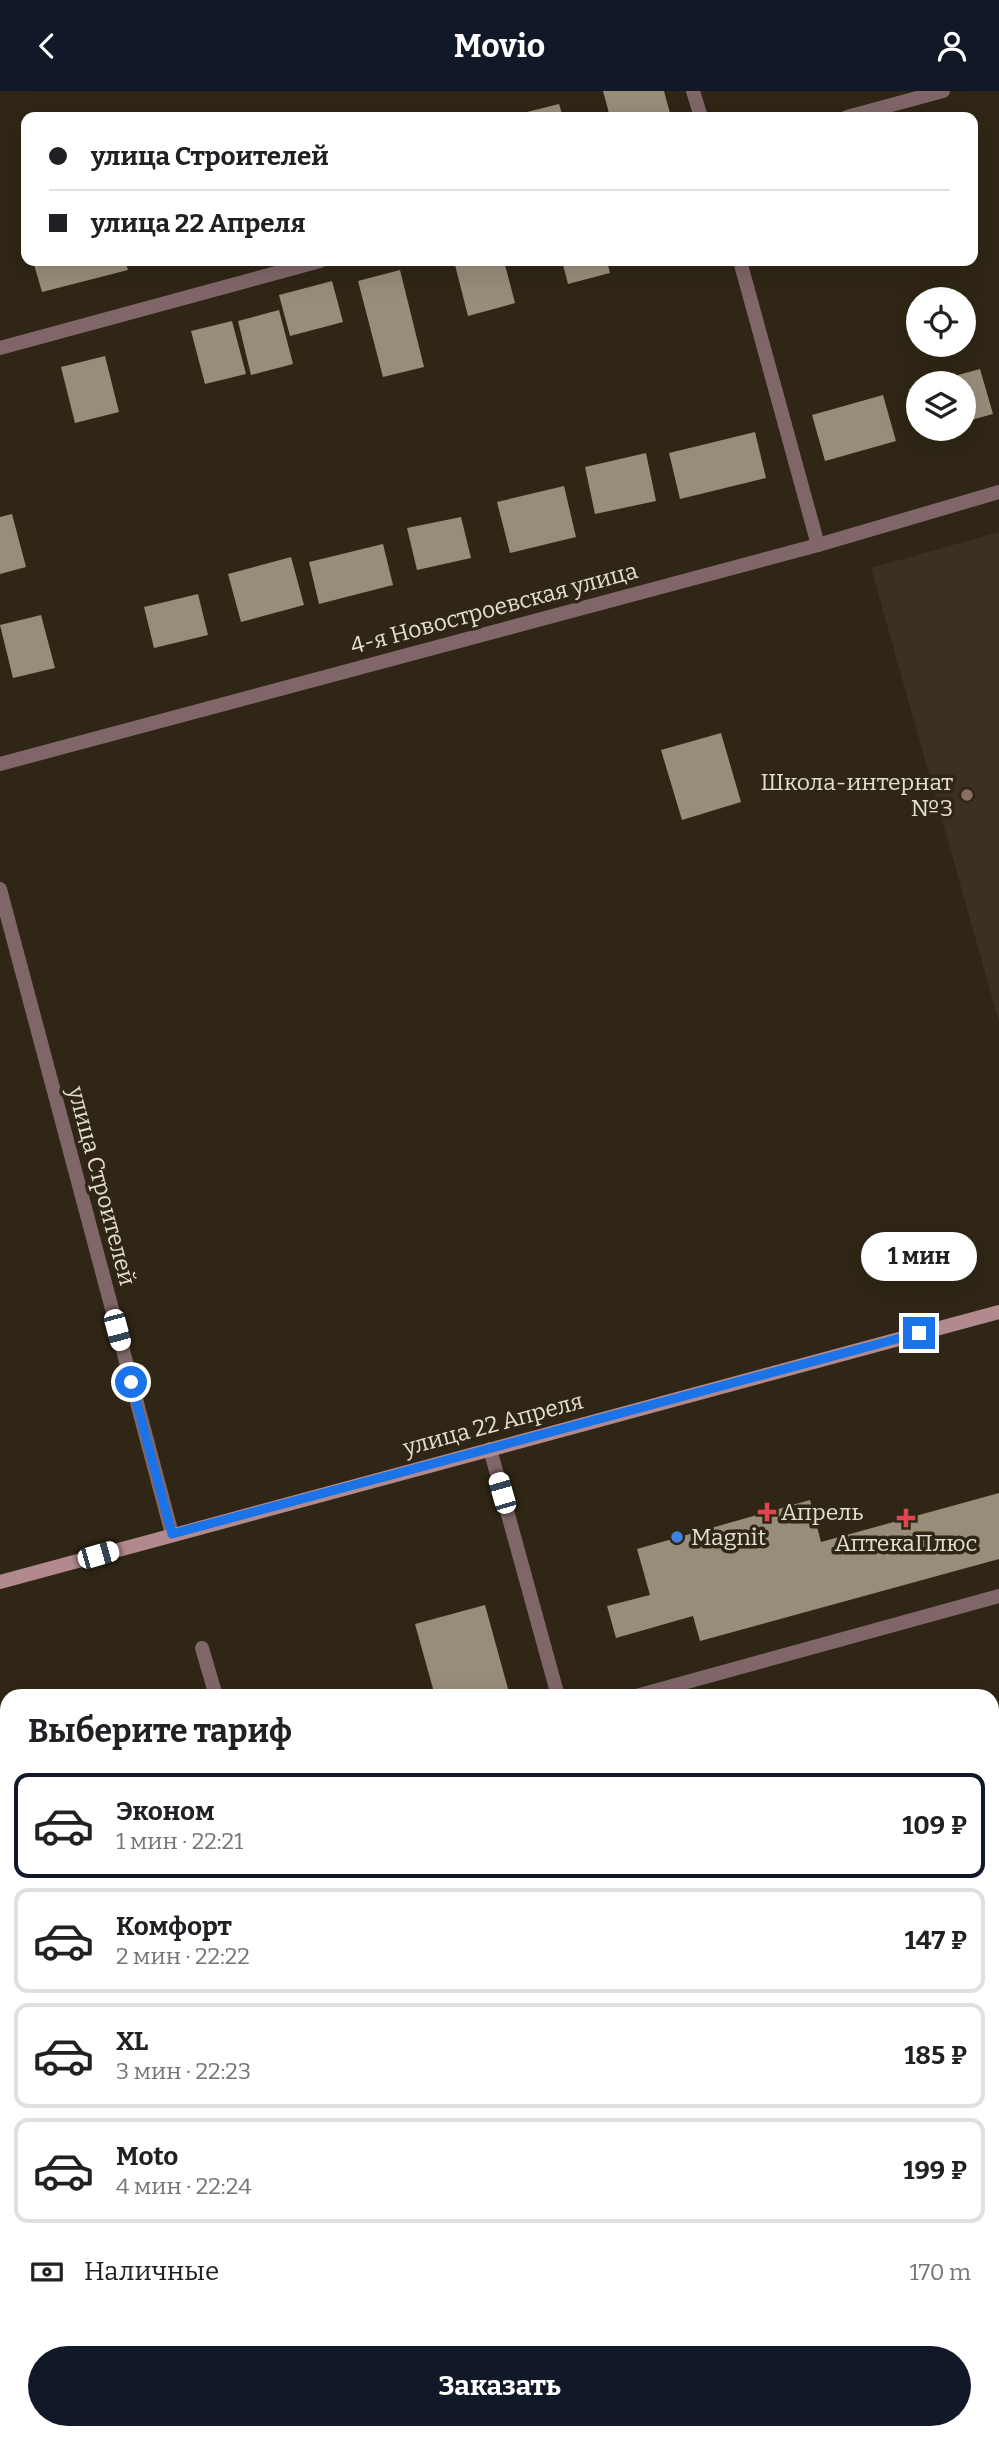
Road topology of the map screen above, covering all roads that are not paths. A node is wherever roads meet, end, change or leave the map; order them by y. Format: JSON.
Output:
{"nodes":[{"id":1,"x":693,"y":91,"type":"edge"},
{"id":2,"x":943,"y":91,"type":"edge"},
{"id":3,"x":699,"y":112,"type":"edge"},
{"id":4,"x":865,"y":112,"type":"edge"},
{"id":5,"x":302,"y":266,"type":"edge"},
{"id":6,"x":741,"y":266,"type":"edge"},
{"id":7,"x":0,"y":348,"type":"edge"},
{"id":8,"x":999,"y":492,"type":"edge"},
{"id":9,"x":818,"y":545,"type":"junction"},
{"id":10,"x":0,"y":764,"type":"edge"},
{"id":11,"x":0,"y":889,"type":"edge"},
{"id":12,"x":999,"y":1312,"type":"edge"},
{"id":13,"x":490,"y":1449,"type":"junction"},
{"id":14,"x":172,"y":1534,"type":"junction"},
{"id":15,"x":0,"y":1582,"type":"edge"},
{"id":16,"x":999,"y":1596,"type":"edge"},
{"id":17,"x":202,"y":1648,"type":"dead end"},
{"id":18,"x":214,"y":1689,"type":"edge"},
{"id":19,"x":556,"y":1689,"type":"edge"},
{"id":20,"x":661,"y":1689,"type":"edge"}],
"edges":[{"from":1,"to":3,"type":"street"},
{"from":2,"to":4,"type":"street"},
{"from":5,"to":7,"type":"street"},
{"from":6,"to":9,"type":"street"},
{"from":8,"to":9,"type":"street","name":"4-я Новостроевская улица"},
{"from":9,"to":10,"type":"street","name":"4-я Новостроевская улица"},
{"from":11,"to":14,"type":"street","name":"улица Строителей"},
{"from":12,"to":13,"type":"main road","name":"улица 22 Апреля"},
{"from":13,"to":14,"type":"main road","name":"улица 22 Апреля"},
{"from":13,"to":19,"type":"street"},
{"from":14,"to":15,"type":"main road","name":"улица 22 Апреля"},
{"from":16,"to":20,"type":"street"},
{"from":17,"to":18,"type":"street"}]}
